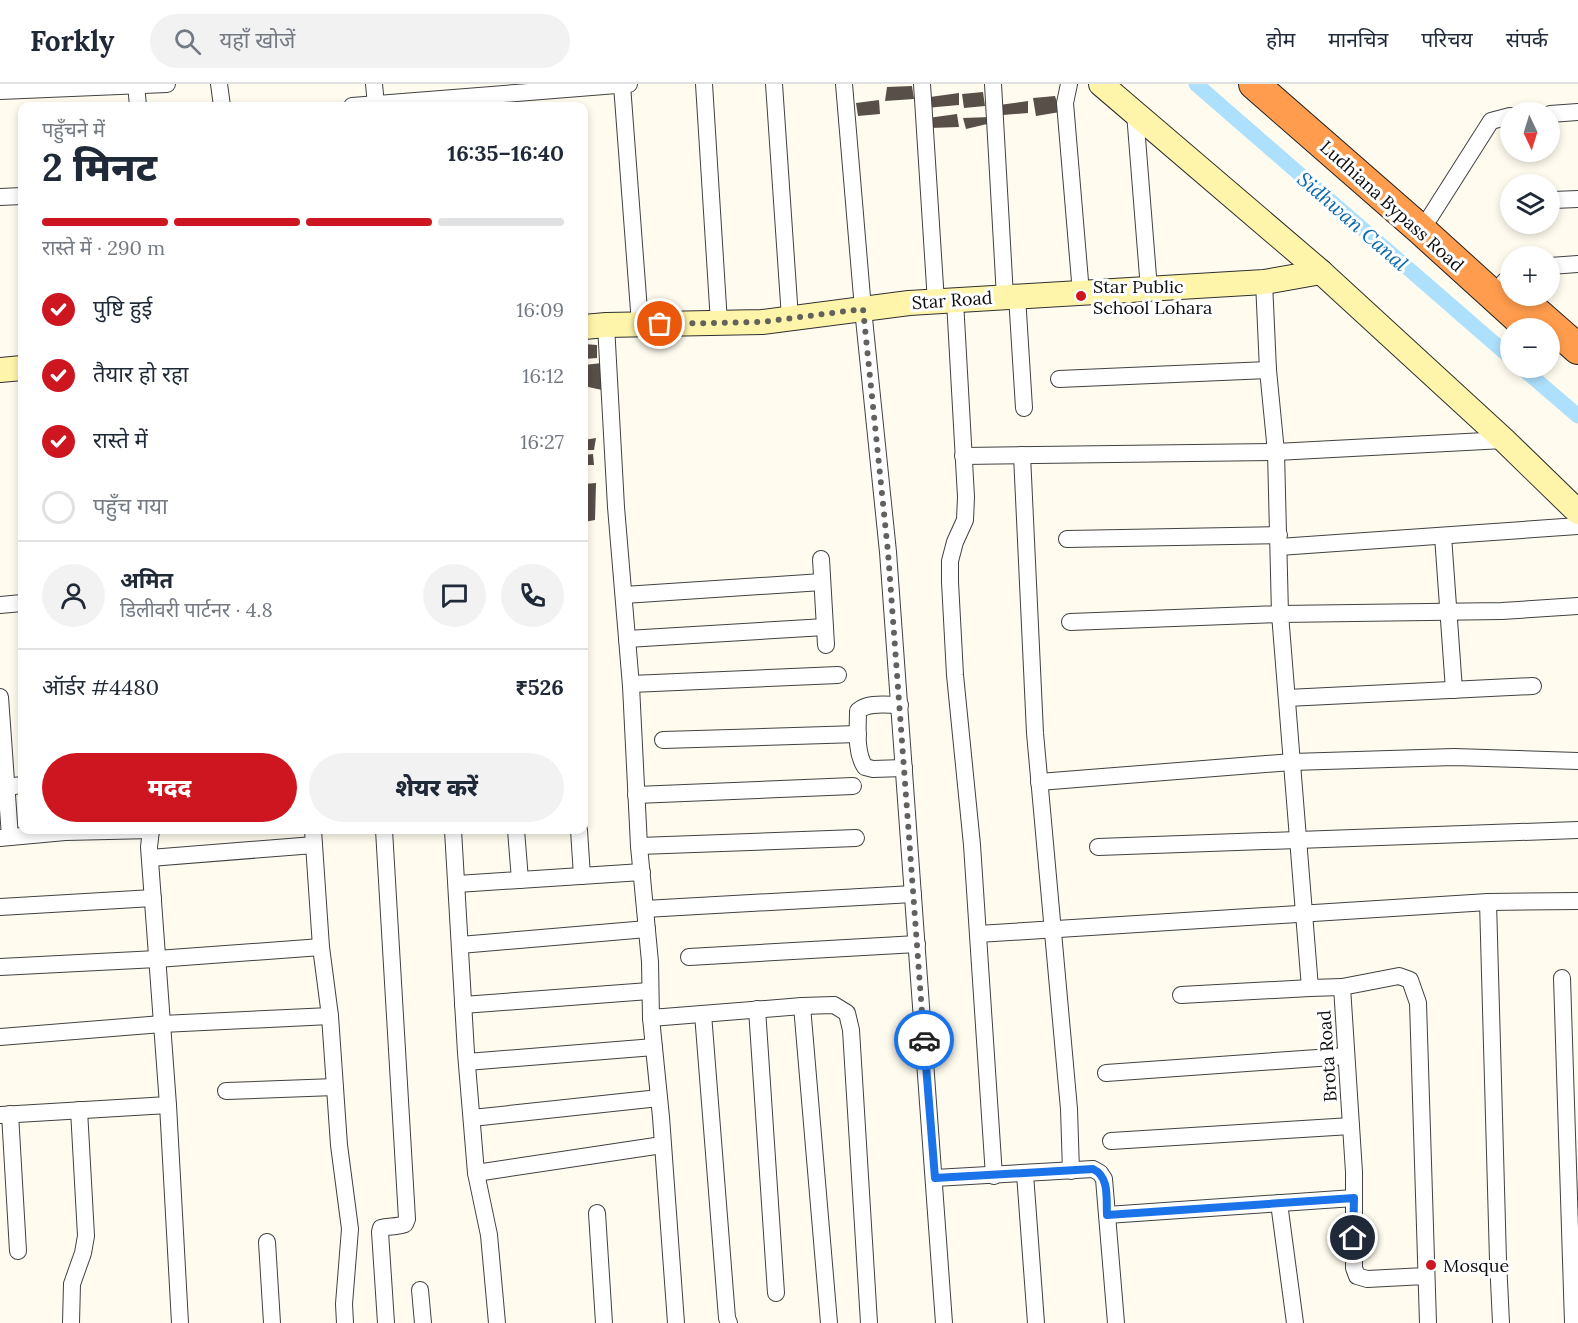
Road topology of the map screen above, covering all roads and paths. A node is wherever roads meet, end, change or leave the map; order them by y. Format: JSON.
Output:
{"nodes":[{"id":1,"x":167,"y":84,"type":"edge"},
{"id":2,"x":219,"y":84,"type":"edge"},
{"id":3,"x":374,"y":84,"type":"edge"},
{"id":4,"x":629,"y":84,"type":"edge"},
{"id":5,"x":704,"y":84,"type":"edge"},
{"id":6,"x":774,"y":84,"type":"edge"},
{"id":7,"x":844,"y":84,"type":"edge"},
{"id":8,"x":922,"y":84,"type":"edge"},
{"id":9,"x":993,"y":84,"type":"edge"},
{"id":10,"x":1069,"y":84,"type":"edge"},
{"id":11,"x":1101,"y":84,"type":"edge"},
{"id":12,"x":1254,"y":84,"type":"edge"},
{"id":13,"x":1280,"y":84,"type":"edge"},
{"id":14,"x":136,"y":85,"type":"edge"},
{"id":15,"x":622,"y":85,"type":"edge"},
{"id":16,"x":40,"y":89,"type":"junction"},
{"id":17,"x":0,"y":91,"type":"edge"},
{"id":18,"x":41,"y":102,"type":"edge"},
{"id":19,"x":138,"y":102,"type":"edge"},
{"id":20,"x":221,"y":102,"type":"edge"},
{"id":21,"x":376,"y":102,"type":"edge"},
{"id":22,"x":461,"y":102,"type":"edge"},
{"id":23,"x":1578,"y":112,"type":"edge"},
{"id":24,"x":1135,"y":113,"type":"junction"},
{"id":25,"x":1560,"y":113,"type":"edge"},
{"id":26,"x":1500,"y":119,"type":"edge"},
{"id":27,"x":18,"y":196,"type":"edge"},
{"id":28,"x":0,"y":197,"type":"edge"},
{"id":29,"x":1578,"y":198,"type":"edge"},
{"id":30,"x":1560,"y":199,"type":"edge"},
{"id":31,"x":1430,"y":216,"type":"junction"},
{"id":32,"x":1578,"y":264,"type":"edge"},
{"id":33,"x":1560,"y":265,"type":"edge"},
{"id":34,"x":1321,"y":272,"type":"junction"},
{"id":35,"x":1500,"y":276,"type":"edge"},
{"id":36,"x":1264,"y":282,"type":"junction"},
{"id":37,"x":1149,"y":289,"type":"junction"},
{"id":38,"x":1082,"y":293,"type":"junction"},
{"id":39,"x":1011,"y":297,"type":"junction"},
{"id":40,"x":945,"y":301,"type":"junction"},
{"id":41,"x":1532,"y":306,"type":"edge"},
{"id":42,"x":863,"y":309,"type":"junction"},
{"id":43,"x":790,"y":318,"type":"junction"},
{"id":44,"x":1518,"y":318,"type":"edge"},
{"id":45,"x":719,"y":322,"type":"junction"},
{"id":46,"x":640,"y":324,"type":"junction"},
{"id":47,"x":595,"y":326,"type":"edge"},
{"id":48,"x":1578,"y":350,"type":"edge"},
{"id":49,"x":1560,"y":356,"type":"edge"},
{"id":50,"x":18,"y":368,"type":"edge"},
{"id":51,"x":1268,"y":369,"type":"junction"},
{"id":52,"x":0,"y":370,"type":"edge"},
{"id":53,"x":1578,"y":372,"type":"edge"},
{"id":54,"x":1059,"y":379,"type":"dead end"},
{"id":55,"x":1024,"y":408,"type":"dead end"},
{"id":56,"x":1504,"y":440,"type":"junction"},
{"id":57,"x":1276,"y":452,"type":"junction"},
{"id":58,"x":1022,"y":455,"type":"junction"},
{"id":59,"x":963,"y":456,"type":"junction"},
{"id":60,"x":1578,"y":512,"type":"edge"},
{"id":61,"x":1578,"y":526,"type":"edge"},
{"id":62,"x":1443,"y":536,"type":"junction"},
{"id":63,"x":1067,"y":539,"type":"dead end"},
{"id":64,"x":1279,"y":541,"type":"junction"},
{"id":65,"x":820,"y":559,"type":"dead end"},
{"id":66,"x":822,"y":582,"type":"junction"},
{"id":67,"x":624,"y":595,"type":"junction"},
{"id":68,"x":18,"y":603,"type":"edge"},
{"id":69,"x":0,"y":605,"type":"edge"},
{"id":70,"x":1578,"y":606,"type":"edge"},
{"id":71,"x":1448,"y":612,"type":"junction"},
{"id":72,"x":1280,"y":614,"type":"junction"},
{"id":73,"x":1070,"y":622,"type":"dead end"},
{"id":74,"x":825,"y":627,"type":"junction"},
{"id":75,"x":627,"y":639,"type":"junction"},
{"id":76,"x":826,"y":645,"type":"dead end"},
{"id":77,"x":838,"y":675,"type":"dead end"},
{"id":78,"x":631,"y":684,"type":"junction"},
{"id":79,"x":1533,"y":686,"type":"dead end"},
{"id":80,"x":1454,"y":690,"type":"junction"},
{"id":81,"x":0,"y":697,"type":"edge"},
{"id":82,"x":1287,"y":698,"type":"junction"},
{"id":83,"x":900,"y":705,"type":"junction"},
{"id":84,"x":858,"y":734,"type":"junction"},
{"id":85,"x":663,"y":740,"type":"dead end"},
{"id":86,"x":1578,"y":761,"type":"edge"},
{"id":87,"x":1292,"y":762,"type":"junction"},
{"id":88,"x":904,"y":768,"type":"junction"},
{"id":89,"x":1039,"y":782,"type":"junction"},
{"id":90,"x":14,"y":786,"type":"edge"},
{"id":91,"x":853,"y":786,"type":"dead end"},
{"id":92,"x":636,"y":795,"type":"junction"},
{"id":93,"x":1578,"y":830,"type":"edge"},
{"id":94,"x":41,"y":834,"type":"edge"},
{"id":95,"x":152,"y":834,"type":"edge"},
{"id":96,"x":384,"y":834,"type":"edge"},
{"id":97,"x":453,"y":834,"type":"edge"},
{"id":98,"x":516,"y":834,"type":"edge"},
{"id":99,"x":579,"y":834,"type":"edge"},
{"id":100,"x":5,"y":837,"type":"edge"},
{"id":101,"x":314,"y":837,"type":"edge"},
{"id":102,"x":856,"y":838,"type":"dead end"},
{"id":103,"x":1298,"y":840,"type":"junction"},
{"id":104,"x":639,"y":846,"type":"junction"},
{"id":105,"x":1098,"y":847,"type":"dead end"},
{"id":106,"x":150,"y":858,"type":"junction"},
{"id":107,"x":642,"y":873,"type":"junction"},
{"id":108,"x":582,"y":876,"type":"junction"},
{"id":109,"x":520,"y":880,"type":"junction"},
{"id":110,"x":457,"y":884,"type":"junction"},
{"id":111,"x":913,"y":894,"type":"junction"},
{"id":112,"x":153,"y":898,"type":"junction"},
{"id":113,"x":1578,"y":901,"type":"edge"},
{"id":114,"x":1488,"y":902,"type":"junction"},
{"id":115,"x":0,"y":907,"type":"edge"},
{"id":116,"x":645,"y":909,"type":"junction"},
{"id":117,"x":1304,"y":912,"type":"junction"},
{"id":118,"x":647,"y":929,"type":"junction"},
{"id":119,"x":1052,"y":929,"type":"junction"},
{"id":120,"x":978,"y":934,"type":"junction"},
{"id":121,"x":917,"y":944,"type":"junction"},
{"id":122,"x":460,"y":945,"type":"junction"},
{"id":123,"x":321,"y":946,"type":"junction"},
{"id":124,"x":689,"y":957,"type":"dead end"},
{"id":125,"x":157,"y":960,"type":"junction"},
{"id":126,"x":0,"y":967,"type":"edge"},
{"id":127,"x":1562,"y":978,"type":"dead end"},
{"id":128,"x":1342,"y":987,"type":"junction"},
{"id":129,"x":1310,"y":988,"type":"junction"},
{"id":130,"x":649,"y":991,"type":"junction"},
{"id":131,"x":1181,"y":995,"type":"dead end"},
{"id":132,"x":464,"y":1005,"type":"junction"},
{"id":133,"x":802,"y":1006,"type":"junction"},
{"id":134,"x":757,"y":1009,"type":"junction"},
{"id":135,"x":703,"y":1014,"type":"junction"},
{"id":136,"x":330,"y":1016,"type":"junction"},
{"id":137,"x":651,"y":1018,"type":"junction"},
{"id":138,"x":162,"y":1024,"type":"junction"},
{"id":139,"x":0,"y":1037,"type":"edge"},
{"id":140,"x":654,"y":1047,"type":"junction"},
{"id":141,"x":1346,"y":1056,"type":"junction"},
{"id":142,"x":467,"y":1062,"type":"junction"},
{"id":143,"x":1106,"y":1073,"type":"dead end"},
{"id":144,"x":335,"y":1087,"type":"junction"},
{"id":145,"x":226,"y":1091,"type":"dead end"},
{"id":146,"x":659,"y":1098,"type":"junction"},
{"id":147,"x":168,"y":1105,"type":"junction"},
{"id":148,"x":79,"y":1110,"type":"junction"},
{"id":149,"x":5,"y":1115,"type":"edge"},
{"id":150,"x":472,"y":1118,"type":"junction"},
{"id":151,"x":1351,"y":1126,"type":"junction"},
{"id":152,"x":1111,"y":1141,"type":"dead end"},
{"id":153,"x":662,"y":1145,"type":"junction"},
{"id":154,"x":1071,"y":1171,"type":"junction"},
{"id":155,"x":476,"y":1173,"type":"junction"},
{"id":156,"x":1025,"y":1174,"type":"junction"},
{"id":157,"x":994,"y":1176,"type":"junction"},
{"id":158,"x":935,"y":1178,"type":"junction"},
{"id":159,"x":1354,"y":1198,"type":"junction"},
{"id":160,"x":1279,"y":1203,"type":"junction"},
{"id":161,"x":597,"y":1213,"type":"dead end"},
{"id":162,"x":1107,"y":1215,"type":"junction"},
{"id":163,"x":267,"y":1242,"type":"dead end"},
{"id":164,"x":18,"y":1251,"type":"dead end"},
{"id":165,"x":1425,"y":1276,"type":"junction"},
{"id":166,"x":420,"y":1290,"type":"dead end"},
{"id":167,"x":776,"y":1293,"type":"dead end"},
{"id":168,"x":72,"y":1323,"type":"edge"},
{"id":169,"x":180,"y":1323,"type":"edge"},
{"id":170,"x":272,"y":1323,"type":"edge"},
{"id":171,"x":345,"y":1323,"type":"edge"},
{"id":172,"x":386,"y":1323,"type":"edge"},
{"id":173,"x":423,"y":1323,"type":"edge"},
{"id":174,"x":497,"y":1323,"type":"edge"},
{"id":175,"x":604,"y":1323,"type":"edge"},
{"id":176,"x":676,"y":1323,"type":"edge"},
{"id":177,"x":729,"y":1323,"type":"edge"},
{"id":178,"x":829,"y":1323,"type":"edge"},
{"id":179,"x":869,"y":1323,"type":"edge"},
{"id":180,"x":944,"y":1323,"type":"edge"},
{"id":181,"x":1036,"y":1323,"type":"edge"},
{"id":182,"x":1116,"y":1323,"type":"edge"},
{"id":183,"x":1295,"y":1323,"type":"edge"},
{"id":184,"x":1428,"y":1323,"type":"edge"},
{"id":185,"x":1501,"y":1323,"type":"edge"},
{"id":186,"x":1573,"y":1323,"type":"edge"}],
"edges":[{"from":1,"to":14,"type":"street"},
{"from":2,"to":20,"type":"street"},
{"from":3,"to":21,"type":"street"},
{"from":4,"to":15,"type":"street"},
{"from":5,"to":45,"type":"street"},
{"from":6,"to":43,"type":"street"},
{"from":7,"to":42,"type":"street"},
{"from":8,"to":40,"type":"street"},
{"from":9,"to":39,"type":"street"},
{"from":10,"to":38,"type":"street"},
{"from":11,"to":24,"type":"street"},
{"from":12,"to":44,"type":"highway","name":"Ludhiana Bypass Road"},
{"from":13,"to":31,"type":"highway","name":"Ludhiana Bypass Road"},
{"from":14,"to":16,"type":"street"},
{"from":14,"to":19,"type":"street"},
{"from":15,"to":22,"type":"street"},
{"from":15,"to":46,"type":"street"},
{"from":16,"to":17,"type":"street"},
{"from":16,"to":18,"type":"street"},
{"from":23,"to":25,"type":"street"},
{"from":24,"to":34,"type":"street"},
{"from":24,"to":37,"type":"street"},
{"from":26,"to":31,"type":"street"},
{"from":27,"to":28,"type":"street"},
{"from":29,"to":30,"type":"street"},
{"from":31,"to":35,"type":"highway","name":"Ludhiana Bypass Road"},
{"from":32,"to":33,"type":"street"},
{"from":34,"to":36,"type":"street","name":"Star Road"},
{"from":34,"to":56,"type":"street"},
{"from":36,"to":37,"type":"street","name":"Star Road"},
{"from":36,"to":51,"type":"street"},
{"from":37,"to":38,"type":"street","name":"Star Road"},
{"from":38,"to":39,"type":"street","name":"Star Road"},
{"from":39,"to":40,"type":"street","name":"Star Road"},
{"from":39,"to":55,"type":"street"},
{"from":40,"to":42,"type":"street","name":"Star Road"},
{"from":40,"to":59,"type":"street"},
{"from":41,"to":48,"type":"highway","name":"Ludhiana Bypass Road"},
{"from":42,"to":43,"type":"street","name":"Star Road"},
{"from":42,"to":83,"type":"street"},
{"from":43,"to":45,"type":"street","name":"Star Road"},
{"from":45,"to":46,"type":"street","name":"Star Road"},
{"from":46,"to":47,"type":"street","name":"Star Road"},
{"from":47,"to":67,"type":"street"},
{"from":49,"to":53,"type":"highway"},
{"from":50,"to":52,"type":"street"},
{"from":51,"to":54,"type":"street"},
{"from":51,"to":57,"type":"street"},
{"from":56,"to":57,"type":"street"},
{"from":56,"to":60,"type":"street"},
{"from":57,"to":58,"type":"street"},
{"from":57,"to":64,"type":"street"},
{"from":58,"to":59,"type":"street"},
{"from":58,"to":89,"type":"street"},
{"from":59,"to":120,"type":"street"},
{"from":61,"to":62,"type":"street"},
{"from":62,"to":64,"type":"street"},
{"from":62,"to":71,"type":"street"},
{"from":63,"to":64,"type":"street"},
{"from":64,"to":72,"type":"street"},
{"from":65,"to":66,"type":"street"},
{"from":66,"to":67,"type":"street"},
{"from":66,"to":74,"type":"street"},
{"from":67,"to":75,"type":"street"},
{"from":68,"to":69,"type":"street"},
{"from":70,"to":71,"type":"street"},
{"from":71,"to":72,"type":"street"},
{"from":71,"to":80,"type":"street"},
{"from":72,"to":73,"type":"street"},
{"from":72,"to":82,"type":"street"},
{"from":74,"to":75,"type":"street"},
{"from":74,"to":76,"type":"street"},
{"from":75,"to":78,"type":"street"},
{"from":77,"to":78,"type":"street"},
{"from":78,"to":92,"type":"street"},
{"from":79,"to":80,"type":"street"},
{"from":80,"to":82,"type":"street"},
{"from":81,"to":90,"type":"street"},
{"from":82,"to":87,"type":"street"},
{"from":83,"to":84,"type":"street"},
{"from":83,"to":88,"type":"street"},
{"from":84,"to":85,"type":"street"},
{"from":84,"to":88,"type":"street"},
{"from":86,"to":87,"type":"street"},
{"from":87,"to":89,"type":"street"},
{"from":87,"to":103,"type":"street"},
{"from":88,"to":111,"type":"street"},
{"from":89,"to":119,"type":"street"},
{"from":90,"to":100,"type":"street"},
{"from":91,"to":92,"type":"street"},
{"from":92,"to":104,"type":"street"},
{"from":93,"to":103,"type":"street"},
{"from":94,"to":100,"type":"street"},
{"from":95,"to":106,"type":"street"},
{"from":96,"to":172,"type":"street"},
{"from":97,"to":110,"type":"street"},
{"from":98,"to":109,"type":"street"},
{"from":99,"to":108,"type":"street"},
{"from":101,"to":106,"type":"street"},
{"from":101,"to":123,"type":"street"},
{"from":102,"to":104,"type":"street"},
{"from":103,"to":105,"type":"street"},
{"from":103,"to":117,"type":"street"},
{"from":104,"to":107,"type":"street"},
{"from":106,"to":112,"type":"street"},
{"from":107,"to":108,"type":"street"},
{"from":107,"to":116,"type":"street"},
{"from":108,"to":109,"type":"street"},
{"from":109,"to":110,"type":"street"},
{"from":110,"to":122,"type":"street"},
{"from":111,"to":116,"type":"street"},
{"from":111,"to":121,"type":"street"},
{"from":112,"to":115,"type":"street"},
{"from":112,"to":125,"type":"street"},
{"from":113,"to":114,"type":"street"},
{"from":114,"to":117,"type":"street"},
{"from":114,"to":185,"type":"street"},
{"from":116,"to":118,"type":"street"},
{"from":117,"to":119,"type":"street"},
{"from":117,"to":129,"type":"street"},
{"from":118,"to":122,"type":"street"},
{"from":118,"to":130,"type":"street"},
{"from":119,"to":120,"type":"street"},
{"from":119,"to":154,"type":"street"},
{"from":120,"to":157,"type":"street"},
{"from":121,"to":124,"type":"street"},
{"from":121,"to":158,"type":"street"},
{"from":122,"to":132,"type":"street"},
{"from":123,"to":125,"type":"street"},
{"from":123,"to":136,"type":"street"},
{"from":125,"to":126,"type":"street"},
{"from":125,"to":138,"type":"street"},
{"from":127,"to":186,"type":"street"},
{"from":128,"to":129,"type":"street"},
{"from":128,"to":141,"type":"street","name":"Brota Road"},
{"from":128,"to":165,"type":"street","name":"Brota Road"},
{"from":129,"to":131,"type":"street"},
{"from":130,"to":132,"type":"street"},
{"from":130,"to":137,"type":"street"},
{"from":132,"to":142,"type":"street"},
{"from":133,"to":134,"type":"street"},
{"from":133,"to":178,"type":"street"},
{"from":133,"to":179,"type":"street"},
{"from":134,"to":135,"type":"street"},
{"from":134,"to":167,"type":"street"},
{"from":135,"to":137,"type":"street"},
{"from":135,"to":177,"type":"street"},
{"from":136,"to":138,"type":"street"},
{"from":136,"to":144,"type":"street"},
{"from":137,"to":140,"type":"street"},
{"from":138,"to":139,"type":"street"},
{"from":138,"to":147,"type":"street"},
{"from":140,"to":142,"type":"street"},
{"from":140,"to":146,"type":"street"},
{"from":141,"to":143,"type":"street"},
{"from":141,"to":151,"type":"street","name":"Brota Road"},
{"from":142,"to":150,"type":"street"},
{"from":144,"to":145,"type":"street"},
{"from":144,"to":171,"type":"street"},
{"from":146,"to":150,"type":"street"},
{"from":146,"to":153,"type":"street"},
{"from":147,"to":148,"type":"street"},
{"from":147,"to":169,"type":"street"},
{"from":148,"to":149,"type":"street"},
{"from":148,"to":168,"type":"street"},
{"from":149,"to":164,"type":"street"},
{"from":150,"to":155,"type":"street"},
{"from":151,"to":152,"type":"street"},
{"from":151,"to":159,"type":"street","name":"Brota Road"},
{"from":153,"to":155,"type":"street"},
{"from":153,"to":176,"type":"street"},
{"from":154,"to":156,"type":"street"},
{"from":154,"to":162,"type":"street"},
{"from":155,"to":174,"type":"street"},
{"from":156,"to":157,"type":"street"},
{"from":156,"to":181,"type":"street"},
{"from":157,"to":158,"type":"street"},
{"from":158,"to":180,"type":"street"},
{"from":159,"to":160,"type":"street"},
{"from":159,"to":165,"type":"street","name":"Brota Road"},
{"from":160,"to":162,"type":"street"},
{"from":160,"to":183,"type":"street"},
{"from":161,"to":175,"type":"street"},
{"from":162,"to":182,"type":"street"},
{"from":163,"to":170,"type":"street"},
{"from":165,"to":184,"type":"street","name":"Brota Road"},
{"from":166,"to":173,"type":"street"}]}
